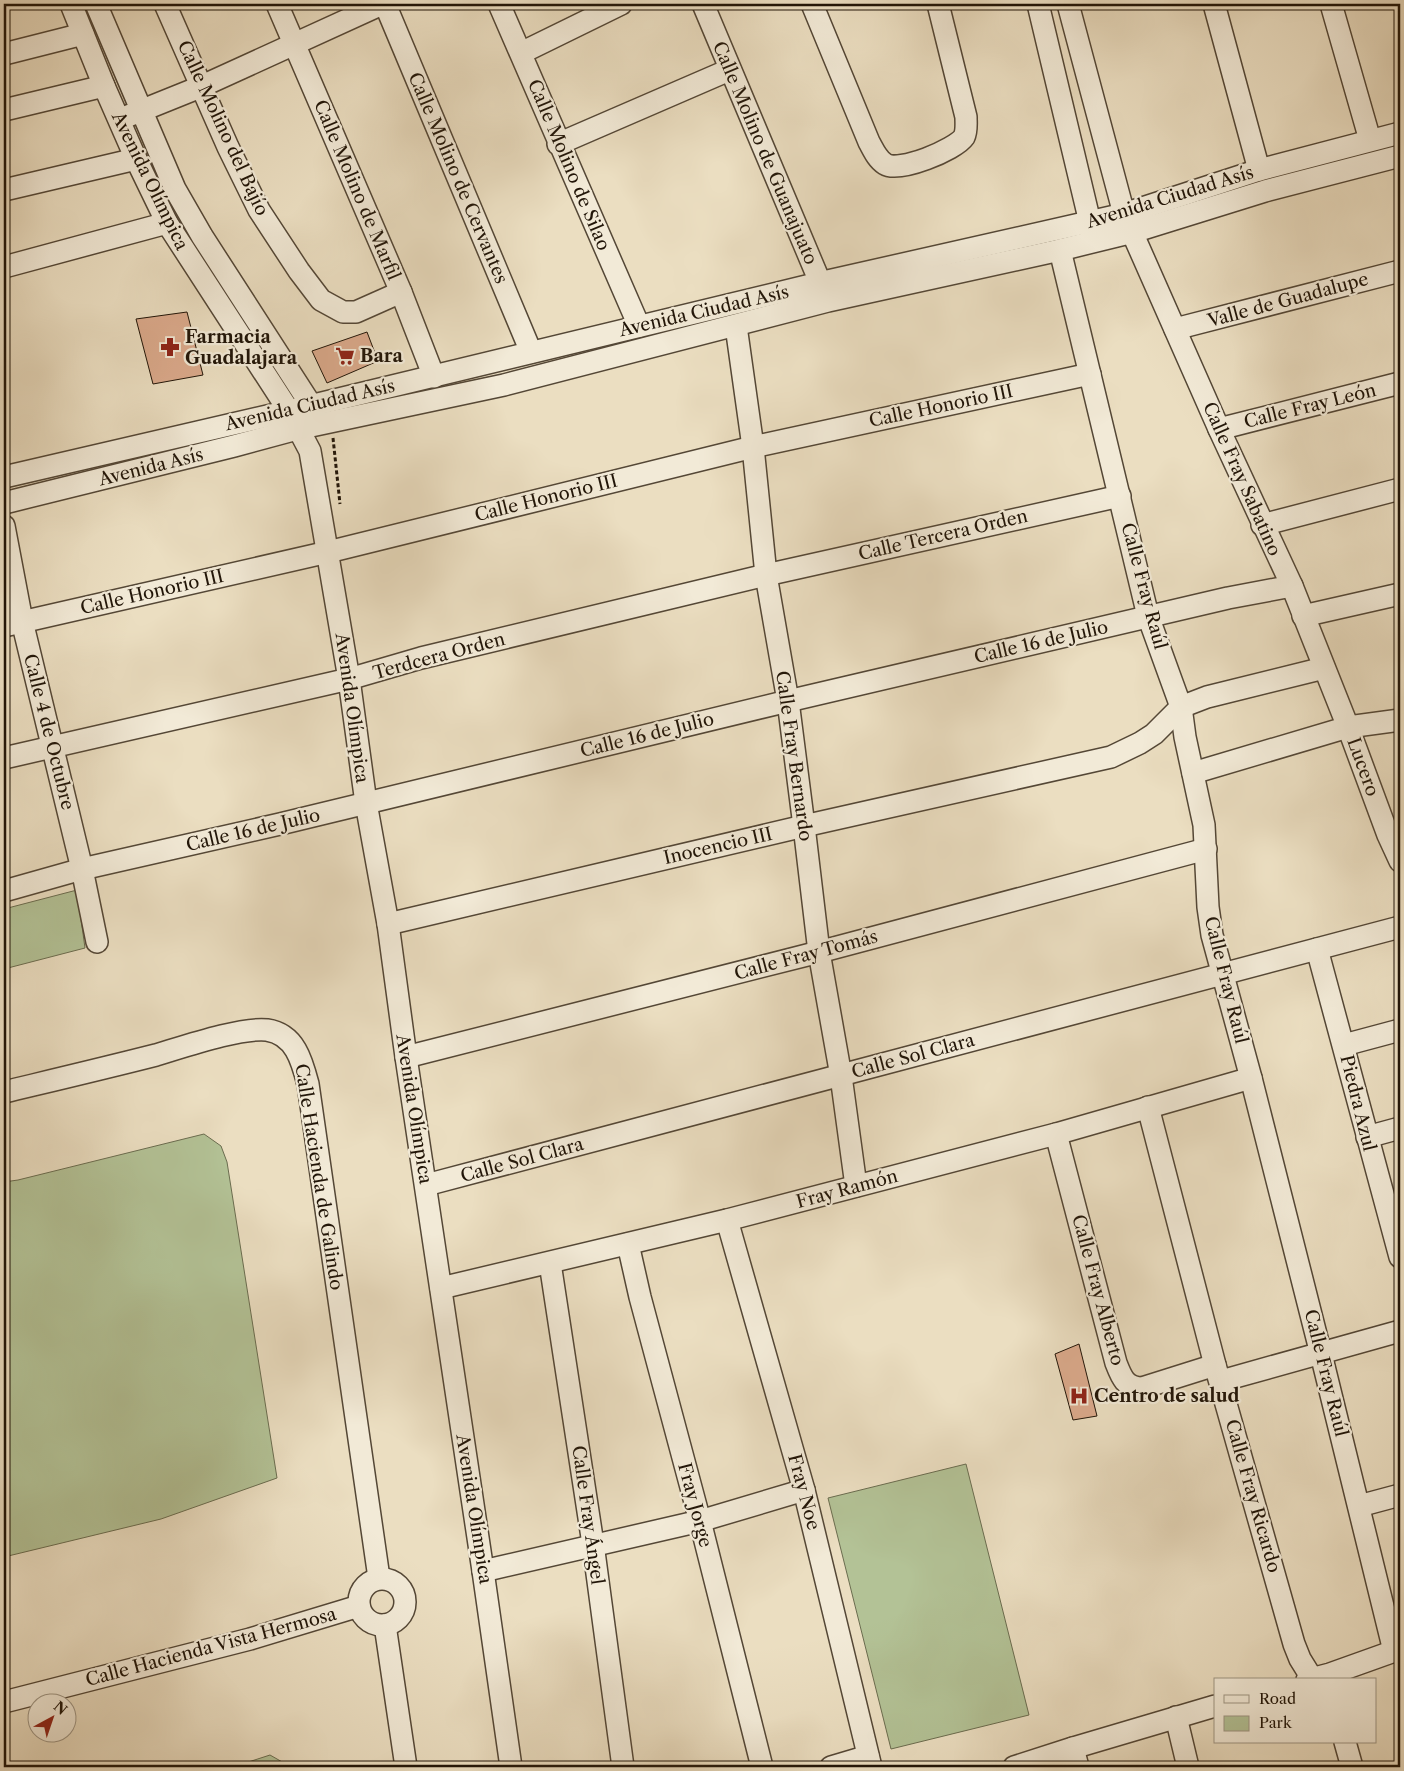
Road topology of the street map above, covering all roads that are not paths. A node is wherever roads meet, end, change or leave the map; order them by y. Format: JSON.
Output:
{"nodes":[{"id":1,"x":71,"y":4,"type":"edge"},
{"id":2,"x":96,"y":4,"type":"edge"},
{"id":3,"x":165,"y":4,"type":"edge"},
{"id":4,"x":277,"y":4,"type":"edge"},
{"id":5,"x":384,"y":4,"type":"edge"},
{"id":6,"x":499,"y":4,"type":"edge"},
{"id":7,"x":621,"y":4,"type":"edge"},
{"id":8,"x":702,"y":4,"type":"edge"},
{"id":9,"x":812,"y":4,"type":"edge"},
{"id":10,"x":938,"y":4,"type":"edge"},
{"id":11,"x":1038,"y":4,"type":"edge"},
{"id":12,"x":1068,"y":4,"type":"edge"},
{"id":13,"x":1214,"y":4,"type":"edge"},
{"id":14,"x":1332,"y":4,"type":"edge"},
{"id":15,"x":84,"y":34,"type":"junction"},
{"id":16,"x":294,"y":44,"type":"junction"},
{"id":17,"x":521,"y":53,"type":"junction"},
{"id":18,"x":4,"y":54,"type":"edge"},
{"id":19,"x":729,"y":70,"type":"junction"},
{"id":20,"x":104,"y":86,"type":"junction"},
{"id":21,"x":200,"y":87,"type":"junction"},
{"id":22,"x":4,"y":110,"type":"edge"},
{"id":23,"x":142,"y":111,"type":"junction"},
{"id":24,"x":119,"y":119,"type":"junction"},
{"id":25,"x":1400,"y":133,"type":"edge"},
{"id":26,"x":1370,"y":140,"type":"junction"},
{"id":27,"x":558,"y":144,"type":"junction"},
{"id":28,"x":1400,"y":156,"type":"edge"},
{"id":29,"x":136,"y":159,"type":"junction"},
{"id":30,"x":1259,"y":170,"type":"junction"},
{"id":31,"x":4,"y":190,"type":"edge"},
{"id":32,"x":167,"y":223,"type":"junction"},
{"id":33,"x":1128,"y":223,"type":"junction"},
{"id":34,"x":1092,"y":232,"type":"junction"},
{"id":35,"x":1060,"y":250,"type":"junction"},
{"id":36,"x":4,"y":267,"type":"edge"},
{"id":37,"x":1400,"y":271,"type":"edge"},
{"id":38,"x":401,"y":292,"type":"junction"},
{"id":39,"x":824,"y":292,"type":"junction"},
{"id":40,"x":639,"y":326,"type":"junction"},
{"id":41,"x":736,"y":326,"type":"junction"},
{"id":42,"x":1175,"y":329,"type":"junction"},
{"id":43,"x":532,"y":352,"type":"junction"},
{"id":44,"x":1090,"y":374,"type":"junction"},
{"id":45,"x":434,"y":376,"type":"junction"},
{"id":46,"x":1400,"y":383,"type":"edge"},
{"id":47,"x":311,"y":406,"type":"junction"},
{"id":48,"x":301,"y":422,"type":"junction"},
{"id":49,"x":1219,"y":429,"type":"junction"},
{"id":50,"x":753,"y":447,"type":"junction"},
{"id":51,"x":4,"y":476,"type":"edge"},
{"id":52,"x":1400,"y":489,"type":"edge"},
{"id":53,"x":1120,"y":496,"type":"junction"},
{"id":54,"x":4,"y":503,"type":"edge"},
{"id":55,"x":1262,"y":525,"type":"junction"},
{"id":56,"x":4,"y":526,"type":"edge"},
{"id":57,"x":328,"y":552,"type":"junction"},
{"id":58,"x":766,"y":575,"type":"junction"},
{"id":59,"x":1292,"y":586,"type":"junction"},
{"id":60,"x":1400,"y":594,"type":"edge"},
{"id":61,"x":1148,"y":616,"type":"junction"},
{"id":62,"x":1303,"y":616,"type":"junction"},
{"id":63,"x":13,"y":623,"type":"edge"},
{"id":64,"x":1324,"y":668,"type":"junction"},
{"id":65,"x":350,"y":679,"type":"junction"},
{"id":66,"x":788,"y":700,"type":"junction"},
{"id":67,"x":1181,"y":707,"type":"junction"},
{"id":68,"x":1400,"y":720,"type":"edge"},
{"id":69,"x":1348,"y":727,"type":"junction"},
{"id":70,"x":52,"y":746,"type":"junction"},
{"id":71,"x":4,"y":758,"type":"edge"},
{"id":72,"x":1193,"y":773,"type":"junction"},
{"id":73,"x":366,"y":804,"type":"junction"},
{"id":74,"x":804,"y":826,"type":"junction"},
{"id":75,"x":1394,"y":834,"type":"edge"},
{"id":76,"x":1206,"y":849,"type":"junction"},
{"id":77,"x":1400,"y":861,"type":"edge"},
{"id":78,"x":82,"y":869,"type":"junction"},
{"id":79,"x":4,"y":891,"type":"edge"},
{"id":80,"x":388,"y":924,"type":"junction"},
{"id":81,"x":1400,"y":927,"type":"edge"},
{"id":82,"x":97,"y":942,"type":"dead end"},
{"id":83,"x":1317,"y":949,"type":"junction"},
{"id":84,"x":819,"y":952,"type":"junction"},
{"id":85,"x":1222,"y":974,"type":"junction"},
{"id":86,"x":1400,"y":1030,"type":"edge"},
{"id":87,"x":1344,"y":1045,"type":"junction"},
{"id":88,"x":406,"y":1057,"type":"junction"},
{"id":89,"x":841,"y":1076,"type":"junction"},
{"id":90,"x":1250,"y":1078,"type":"junction"},
{"id":91,"x":4,"y":1092,"type":"edge"},
{"id":92,"x":1148,"y":1107,"type":"junction"},
{"id":93,"x":1400,"y":1128,"type":"edge"},
{"id":94,"x":1056,"y":1134,"type":"junction"},
{"id":95,"x":1367,"y":1137,"type":"junction"},
{"id":96,"x":426,"y":1185,"type":"junction"},
{"id":97,"x":856,"y":1186,"type":"junction"},
{"id":98,"x":727,"y":1220,"type":"junction"},
{"id":99,"x":1396,"y":1232,"type":"edge"},
{"id":100,"x":628,"y":1244,"type":"junction"},
{"id":101,"x":1400,"y":1257,"type":"edge"},
{"id":102,"x":550,"y":1263,"type":"junction"},
{"id":103,"x":441,"y":1288,"type":"junction"},
{"id":104,"x":1400,"y":1332,"type":"edge"},
{"id":105,"x":1321,"y":1354,"type":"junction"},
{"id":106,"x":1218,"y":1373,"type":"junction"},
{"id":107,"x":804,"y":1490,"type":"junction"},
{"id":108,"x":1400,"y":1495,"type":"edge"},
{"id":109,"x":1359,"y":1506,"type":"junction"},
{"id":110,"x":700,"y":1521,"type":"junction"},
{"id":111,"x":593,"y":1544,"type":"junction"},
{"id":112,"x":484,"y":1571,"type":"junction"},
{"id":113,"x":379,"y":1578,"type":"junction"},
{"id":114,"x":359,"y":1606,"type":"junction"},
{"id":115,"x":385,"y":1625,"type":"junction"},
{"id":116,"x":1397,"y":1650,"type":"edge"},
{"id":117,"x":1310,"y":1678,"type":"edge"},
{"id":118,"x":1315,"y":1678,"type":"edge"},
{"id":119,"x":4,"y":1702,"type":"edge"},
{"id":120,"x":1214,"y":1706,"type":"edge"},
{"id":121,"x":1176,"y":1717,"type":"junction"},
{"id":122,"x":1346,"y":1744,"type":"edge"},
{"id":123,"x":1076,"y":1757,"type":"edge"},
{"id":124,"x":869,"y":1761,"type":"edge"},
{"id":125,"x":406,"y":1767,"type":"edge"},
{"id":126,"x":511,"y":1767,"type":"edge"},
{"id":127,"x":624,"y":1767,"type":"edge"},
{"id":128,"x":762,"y":1767,"type":"edge"},
{"id":129,"x":831,"y":1767,"type":"edge"},
{"id":130,"x":1014,"y":1767,"type":"edge"},
{"id":131,"x":1188,"y":1767,"type":"edge"},
{"id":132,"x":1352,"y":1767,"type":"edge"}],
"edges":[{"from":1,"to":15,"type":"street","name":"Avenida Olímpica"},
{"from":2,"to":23,"type":"street","name":"Avenida Olímpica"},
{"from":3,"to":21,"type":"street","name":"Calle Molino del Bajío"},
{"from":4,"to":16,"type":"street","name":"Calle Molino de Marfil"},
{"from":5,"to":16,"type":"street"},
{"from":5,"to":43,"type":"street","name":"Calle Molino de Cervantes"},
{"from":6,"to":17,"type":"street","name":"Calle Molino de Silao"},
{"from":7,"to":17,"type":"street"},
{"from":8,"to":19,"type":"street","name":"Calle Molino de Guanajuato"},
{"from":9,"to":10,"type":"street"},
{"from":11,"to":34,"type":"street"},
{"from":12,"to":33,"type":"street","name":"Calle Fray Sabatino"},
{"from":13,"to":30,"type":"street"},
{"from":14,"to":26,"type":"street"},
{"from":15,"to":18,"type":"street"},
{"from":15,"to":20,"type":"street","name":"Avenida Olímpica"},
{"from":16,"to":21,"type":"street"},
{"from":16,"to":38,"type":"street","name":"Calle Molino de Marfil"},
{"from":17,"to":27,"type":"street","name":"Calle Molino de Silao"},
{"from":19,"to":27,"type":"street"},
{"from":19,"to":39,"type":"street","name":"Calle Molino de Guanajuato"},
{"from":20,"to":22,"type":"street"},
{"from":20,"to":24,"type":"street","name":"Avenida Olímpica"},
{"from":21,"to":23,"type":"street"},
{"from":21,"to":38,"type":"street","name":"Calle Molino del Bajío"},
{"from":23,"to":24,"type":"street"},
{"from":23,"to":47,"type":"street","name":"Avenida Olímpica"},
{"from":24,"to":29,"type":"street","name":"Avenida Olímpica"},
{"from":25,"to":26,"type":"street","name":"Avenida Ciudad Asís"},
{"from":26,"to":30,"type":"street","name":"Avenida Ciudad Asís"},
{"from":27,"to":40,"type":"street","name":"Calle Molino de Silao"},
{"from":28,"to":33,"type":"street","name":"Avenida Ciudad Asís"},
{"from":29,"to":31,"type":"street"},
{"from":29,"to":32,"type":"street","name":"Avenida Olímpica"},
{"from":30,"to":33,"type":"street","name":"Avenida Ciudad Asís"},
{"from":32,"to":36,"type":"street"},
{"from":32,"to":48,"type":"street","name":"Avenida Olímpica"},
{"from":33,"to":34,"type":"street","name":"Avenida Ciudad Asís"},
{"from":33,"to":42,"type":"street","name":"Calle Fray Sabatino"},
{"from":34,"to":35,"type":"street","name":"Avenida Ciudad Asís"},
{"from":34,"to":39,"type":"street","name":"Avenida Ciudad Asís"},
{"from":35,"to":39,"type":"street","name":"Avenida Ciudad Asís"},
{"from":35,"to":44,"type":"street","name":"Calle Fray Raúl"},
{"from":37,"to":42,"type":"street","name":"Valle de Guadalupe"},
{"from":38,"to":45,"type":"street","name":"Calle Molino de Marfil"},
{"from":39,"to":40,"type":"street","name":"Avenida Ciudad Asís"},
{"from":39,"to":41,"type":"street","name":"Avenida Ciudad Asís"},
{"from":40,"to":43,"type":"street","name":"Avenida Ciudad Asís"},
{"from":41,"to":48,"type":"street","name":"Avenida Ciudad Asís"},
{"from":41,"to":50,"type":"street","name":"Calle Fray Bernardo"},
{"from":42,"to":49,"type":"street","name":"Calle Fray Sabatino"},
{"from":43,"to":45,"type":"street","name":"Avenida Ciudad Asís"},
{"from":44,"to":50,"type":"street","name":"Calle Honorio III"},
{"from":44,"to":53,"type":"street","name":"Calle Fray Raúl"},
{"from":45,"to":47,"type":"street","name":"Avenida Ciudad Asís"},
{"from":46,"to":49,"type":"street","name":"Calle Fray León"},
{"from":47,"to":48,"type":"street","name":"Avenida Olímpica"},
{"from":48,"to":51,"type":"street","name":"Avenida Ciudad Asís"},
{"from":48,"to":54,"type":"street","name":"Avenida Asís"},
{"from":48,"to":57,"type":"street","name":"Avenida Olímpica"},
{"from":49,"to":55,"type":"street","name":"Calle Fray Sabatino"},
{"from":50,"to":57,"type":"street","name":"Calle Honorio III"},
{"from":50,"to":58,"type":"street","name":"Calle Fray Bernardo"},
{"from":52,"to":55,"type":"street"},
{"from":53,"to":58,"type":"street","name":"Calle Tercera Orden"},
{"from":53,"to":61,"type":"street","name":"Calle Fray Raúl"},
{"from":55,"to":59,"type":"street","name":"Calle Fray Sabatino"},
{"from":56,"to":63,"type":"street","name":"Calle 4 de Octubre"},
{"from":57,"to":63,"type":"street","name":"Calle Honorio III"},
{"from":57,"to":65,"type":"street","name":"Avenida Olímpica"},
{"from":58,"to":65,"type":"street","name":"Terdcera Orden"},
{"from":58,"to":66,"type":"street","name":"Calle Fray Bernardo"},
{"from":59,"to":61,"type":"street","name":"Calle 16 de Julio"},
{"from":59,"to":62,"type":"street","name":"Calle Fray Sabatino"},
{"from":60,"to":62,"type":"street"},
{"from":61,"to":66,"type":"street","name":"Calle 16 de Julio"},
{"from":61,"to":67,"type":"street","name":"Calle Fray Raúl"},
{"from":62,"to":64,"type":"street","name":"Calle Fray Sabatino"},
{"from":63,"to":70,"type":"street","name":"Calle 4 de Octubre"},
{"from":64,"to":67,"type":"street"},
{"from":64,"to":69,"type":"street","name":"Calle Fray Sabatino"},
{"from":65,"to":70,"type":"street","name":"Terdcera Orden"},
{"from":65,"to":73,"type":"street","name":"Avenida Olímpica"},
{"from":66,"to":73,"type":"street","name":"Calle 16 de Julio"},
{"from":66,"to":74,"type":"street","name":"Calle Fray Bernardo"},
{"from":67,"to":72,"type":"street","name":"Calle Fray Raúl"},
{"from":67,"to":74,"type":"street","name":"Inocencio III"},
{"from":68,"to":69,"type":"street"},
{"from":69,"to":72,"type":"street"},
{"from":69,"to":75,"type":"street","name":"Lucero"},
{"from":70,"to":71,"type":"street"},
{"from":70,"to":78,"type":"street","name":"Calle 4 de Octubre"},
{"from":72,"to":76,"type":"street","name":"Calle Fray Raúl"},
{"from":73,"to":78,"type":"street","name":"Calle 16 de Julio"},
{"from":73,"to":80,"type":"street","name":"Avenida Olímpica"},
{"from":74,"to":80,"type":"street","name":"Inocencio III"},
{"from":74,"to":84,"type":"street","name":"Calle Fray Bernardo"},
{"from":75,"to":77,"type":"street","name":"Lucero"},
{"from":76,"to":84,"type":"street","name":"Calle Fray Tomás"},
{"from":76,"to":85,"type":"street","name":"Calle Fray Raúl"},
{"from":78,"to":79,"type":"street","name":"Calle 16 de Julio"},
{"from":78,"to":82,"type":"street","name":"Calle 4 de Octubre"},
{"from":80,"to":88,"type":"street","name":"Avenida Olímpica"},
{"from":81,"to":83,"type":"street","name":"Calle Sol Clara"},
{"from":83,"to":85,"type":"street","name":"Calle Sol Clara"},
{"from":83,"to":87,"type":"street","name":"Piedra Azul"},
{"from":84,"to":88,"type":"street","name":"Calle Fray Tomás"},
{"from":84,"to":89,"type":"street","name":"Calle Fray Bernardo"},
{"from":85,"to":89,"type":"street","name":"Calle Sol Clara"},
{"from":85,"to":90,"type":"street","name":"Calle Fray Raúl"},
{"from":86,"to":87,"type":"street"},
{"from":87,"to":95,"type":"street","name":"Piedra Azul"},
{"from":88,"to":96,"type":"street","name":"Avenida Olímpica"},
{"from":89,"to":96,"type":"street","name":"Calle Sol Clara"},
{"from":89,"to":97,"type":"street","name":"Calle Fray Bernardo"},
{"from":90,"to":92,"type":"street","name":"Fray Ramón"},
{"from":90,"to":105,"type":"street","name":"Calle Fray Raúl"},
{"from":91,"to":113,"type":"street","name":"Calle Hacienda de Galindo"},
{"from":92,"to":94,"type":"street","name":"Fray Ramón"},
{"from":92,"to":106,"type":"street","name":"Calle Fray Ricardo"},
{"from":93,"to":95,"type":"street"},
{"from":94,"to":97,"type":"street","name":"Fray Ramón"},
{"from":94,"to":106,"type":"street","name":"Calle Fray Alberto"},
{"from":95,"to":99,"type":"street","name":"Piedra Azul"},
{"from":96,"to":103,"type":"street","name":"Avenida Olímpica"},
{"from":97,"to":98,"type":"street","name":"Fray Ramón"},
{"from":98,"to":100,"type":"street","name":"Fray Ramón"},
{"from":98,"to":107,"type":"street","name":"Fray Noe"},
{"from":99,"to":101,"type":"street","name":"Piedra Azul"},
{"from":100,"to":102,"type":"street","name":"Fray Ramón"},
{"from":100,"to":110,"type":"street","name":"Fray Jorge"},
{"from":102,"to":103,"type":"street","name":"Fray Ramón"},
{"from":102,"to":111,"type":"street","name":"Calle Fray Ángel"},
{"from":103,"to":112,"type":"street","name":"Avenida Olímpica"},
{"from":104,"to":105,"type":"street","name":"Calle Fray Alberto"},
{"from":105,"to":106,"type":"street","name":"Calle Fray Alberto"},
{"from":105,"to":109,"type":"street","name":"Calle Fray Raúl"},
{"from":106,"to":117,"type":"street","name":"Calle Fray Ricardo"},
{"from":107,"to":110,"type":"street"},
{"from":107,"to":124,"type":"street","name":"Fray Noe"},
{"from":108,"to":109,"type":"street"},
{"from":109,"to":116,"type":"street","name":"Calle Fray Raúl"},
{"from":110,"to":111,"type":"street"},
{"from":110,"to":128,"type":"street","name":"Fray Jorge"},
{"from":111,"to":112,"type":"street"},
{"from":111,"to":127,"type":"street","name":"Calle Fray Ángel"},
{"from":112,"to":126,"type":"street","name":"Avenida Olímpica"},
{"from":113,"to":114,"type":"street"},
{"from":113,"to":115,"type":"street"},
{"from":114,"to":115,"type":"street"},
{"from":114,"to":119,"type":"street","name":"Calle Hacienda Vista Hermosa"},
{"from":115,"to":125,"type":"street"},
{"from":116,"to":118,"type":"street"},
{"from":120,"to":121,"type":"street"},
{"from":121,"to":123,"type":"street"},
{"from":121,"to":131,"type":"street"},
{"from":122,"to":132,"type":"street"},
{"from":123,"to":130,"type":"street"},
{"from":124,"to":129,"type":"street"}]}
